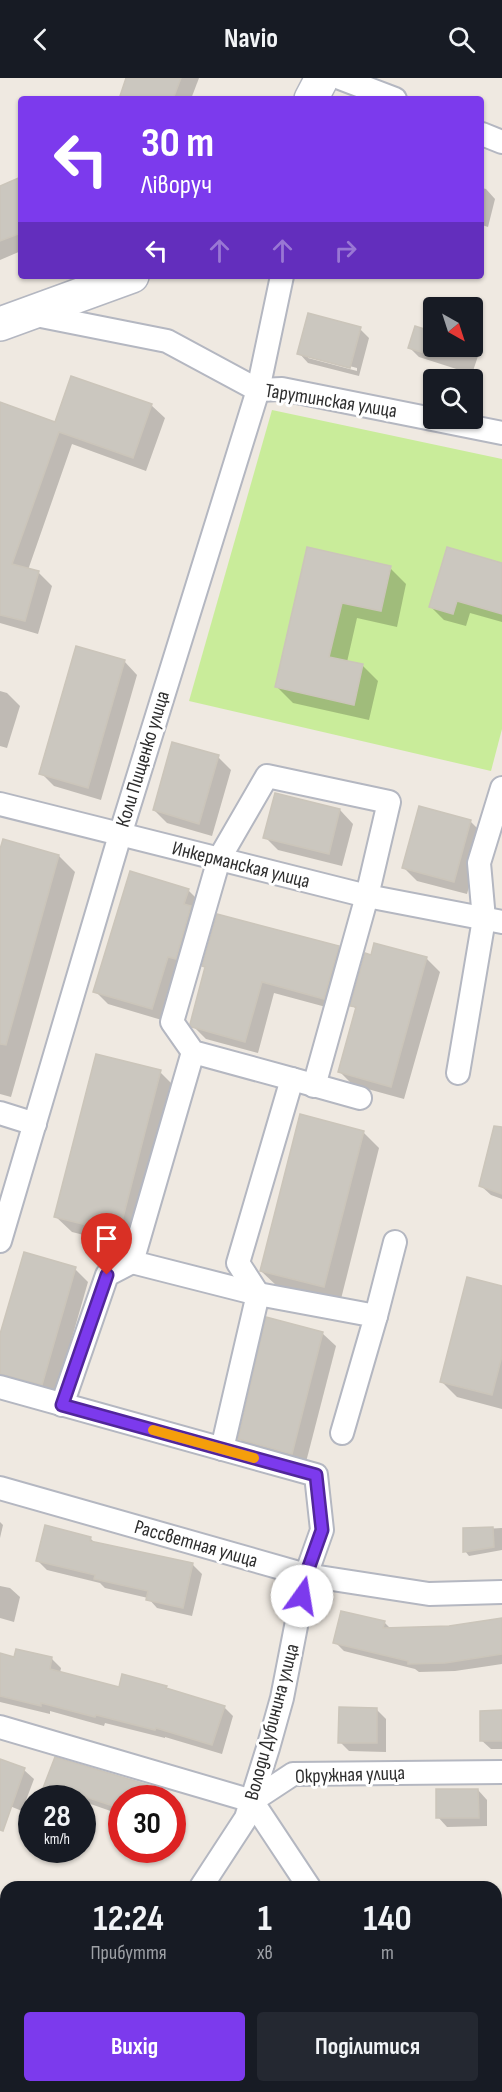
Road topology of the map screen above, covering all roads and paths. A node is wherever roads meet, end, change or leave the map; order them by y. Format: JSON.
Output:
{"nodes":[{"id":1,"x":323,"y":78,"type":"edge"},
{"id":2,"x":340,"y":78,"type":"edge"},
{"id":3,"x":313,"y":96,"type":"edge"},
{"id":4,"x":320,"y":96,"type":"edge"},
{"id":5,"x":387,"y":96,"type":"edge"},
{"id":6,"x":484,"y":135,"type":"edge"},
{"id":7,"x":502,"y":142,"type":"edge"},
{"id":8,"x":124,"y":279,"type":"edge"},
{"id":9,"x":281,"y":279,"type":"edge"},
{"id":10,"x":14,"y":319,"type":"edge"},
{"id":11,"x":258,"y":390,"type":"junction"},
{"id":12,"x":502,"y":434,"type":"edge"},
{"id":13,"x":502,"y":788,"type":"edge"},
{"id":14,"x":0,"y":804,"type":"edge"},
{"id":15,"x":120,"y":836,"type":"junction"},
{"id":16,"x":219,"y":860,"type":"junction"},
{"id":17,"x":367,"y":896,"type":"junction"},
{"id":18,"x":493,"y":920,"type":"edge"},
{"id":19,"x":193,"y":1052,"type":"junction"},
{"id":20,"x":458,"y":1072,"type":"dead end"},
{"id":21,"x":292,"y":1079,"type":"junction"},
{"id":22,"x":314,"y":1086,"type":"junction"},
{"id":23,"x":360,"y":1098,"type":"dead end"},
{"id":24,"x":0,"y":1113,"type":"edge"},
{"id":25,"x":34,"y":1124,"type":"junction"},
{"id":26,"x":0,"y":1241,"type":"edge"},
{"id":27,"x":395,"y":1242,"type":"dead end"},
{"id":28,"x":132,"y":1262,"type":"junction"},
{"id":29,"x":258,"y":1294,"type":"junction"},
{"id":30,"x":376,"y":1316,"type":"junction"},
{"id":31,"x":0,"y":1387,"type":"edge"},
{"id":32,"x":62,"y":1405,"type":"junction"},
{"id":33,"x":342,"y":1433,"type":"dead end"},
{"id":34,"x":222,"y":1449,"type":"junction"},
{"id":35,"x":0,"y":1488,"type":"edge"},
{"id":36,"x":306,"y":1575,"type":"junction"},
{"id":37,"x":502,"y":1593,"type":"edge"},
{"id":38,"x":0,"y":1727,"type":"edge"},
{"id":39,"x":502,"y":1772,"type":"edge"},
{"id":40,"x":252,"y":1801,"type":"junction"},
{"id":41,"x":205,"y":1881,"type":"edge"},
{"id":42,"x":305,"y":1881,"type":"edge"}],
"edges":[{"from":1,"to":3,"type":"main road"},
{"from":1,"to":4,"type":"street"},
{"from":2,"to":5,"type":"street"},
{"from":6,"to":7,"type":"street"},
{"from":8,"to":10,"type":"main road"},
{"from":9,"to":11,"type":"street","name":"Коли Пищенко улица"},
{"from":10,"to":11,"type":"street","name":"Тарутинская улица"},
{"from":11,"to":12,"type":"street","name":"Тарутинская улица"},
{"from":11,"to":15,"type":"street","name":"Коли Пищенко улица"},
{"from":13,"to":18,"type":"street"},
{"from":14,"to":15,"type":"street","name":"Инкерманская улица"},
{"from":15,"to":16,"type":"street","name":"Инкерманская улица"},
{"from":15,"to":25,"type":"street","name":"Коли Пищенко улица"},
{"from":16,"to":17,"type":"street","name":"Инкерманская улица"},
{"from":16,"to":17,"type":"street"},
{"from":16,"to":19,"type":"street"},
{"from":17,"to":18,"type":"street","name":"Инкерманская улица"},
{"from":17,"to":22,"type":"street"},
{"from":18,"to":20,"type":"street"},
{"from":19,"to":21,"type":"street"},
{"from":19,"to":28,"type":"street"},
{"from":21,"to":22,"type":"street"},
{"from":21,"to":29,"type":"street"},
{"from":22,"to":23,"type":"street"},
{"from":24,"to":25,"type":"street"},
{"from":25,"to":26,"type":"street","name":"Коли Пищенко улица"},
{"from":27,"to":30,"type":"street"},
{"from":28,"to":29,"type":"street"},
{"from":28,"to":32,"type":"street"},
{"from":29,"to":30,"type":"street"},
{"from":29,"to":34,"type":"street"},
{"from":30,"to":33,"type":"street"},
{"from":31,"to":32,"type":"street"},
{"from":32,"to":34,"type":"street"},
{"from":34,"to":36,"type":"street","name":"Володи Дубинина улица"},
{"from":35,"to":36,"type":"street","name":"Рассветная улица"},
{"from":36,"to":37,"type":"street","name":"Рассветная улица"},
{"from":36,"to":40,"type":"street","name":"Володи Дубинина улица"},
{"from":38,"to":40,"type":"street"},
{"from":39,"to":40,"type":"street","name":"Окружная улица"},
{"from":40,"to":41,"type":"street","name":"Володи Дубинина улица"},
{"from":40,"to":42,"type":"street"}]}
